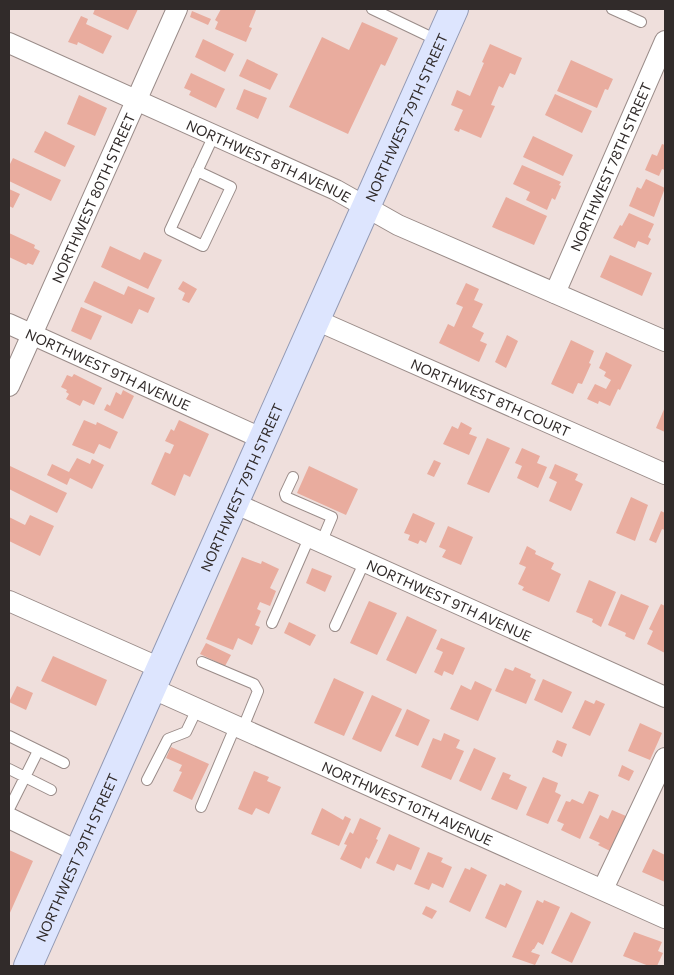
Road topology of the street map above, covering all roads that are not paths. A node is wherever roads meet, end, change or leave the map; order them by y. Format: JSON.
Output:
{"nodes":[{"id":1,"x":177,"y":9,"type":"edge"},
{"id":2,"x":372,"y":9,"type":"edge"},
{"id":3,"x":454,"y":9,"type":"edge"},
{"id":4,"x":612,"y":9,"type":"edge"},
{"id":5,"x":641,"y":22,"type":"dead end"},
{"id":6,"x":440,"y":41,"type":"junction"},
{"id":7,"x":665,"y":41,"type":"edge"},
{"id":8,"x":9,"y":43,"type":"edge"},
{"id":9,"x":136,"y":100,"type":"junction"},
{"id":10,"x":214,"y":135,"type":"junction"},
{"id":11,"x":197,"y":171,"type":"junction"},
{"id":12,"x":366,"y":207,"type":"junction"},
{"id":13,"x":554,"y":293,"type":"junction"},
{"id":14,"x":316,"y":320,"type":"junction"},
{"id":15,"x":9,"y":324,"type":"edge"},
{"id":16,"x":32,"y":334,"type":"junction"},
{"id":17,"x":665,"y":341,"type":"edge"},
{"id":18,"x":9,"y":386,"type":"edge"},
{"id":19,"x":262,"y":439,"type":"junction"},
{"id":20,"x":665,"y":474,"type":"edge"},
{"id":21,"x":294,"y":476,"type":"dead end"},
{"id":22,"x":234,"y":503,"type":"junction"},
{"id":23,"x":315,"y":540,"type":"junction"},
{"id":24,"x":364,"y":563,"type":"junction"},
{"id":25,"x":9,"y":601,"type":"edge"},
{"id":26,"x":272,"y":623,"type":"dead end"},
{"id":27,"x":335,"y":626,"type":"dead end"},
{"id":28,"x":202,"y":662,"type":"dead end"},
{"id":29,"x":156,"y":678,"type":"junction"},
{"id":30,"x":665,"y":697,"type":"edge"},
{"id":31,"x":197,"y":709,"type":"junction"},
{"id":32,"x":239,"y":728,"type":"junction"},
{"id":33,"x":9,"y":736,"type":"edge"},
{"id":34,"x":38,"y":750,"type":"junction"},
{"id":35,"x":665,"y":758,"type":"edge"},
{"id":36,"x":64,"y":763,"type":"dead end"},
{"id":37,"x":9,"y":769,"type":"edge"},
{"id":38,"x":25,"y":777,"type":"junction"},
{"id":39,"x":148,"y":780,"type":"dead end"},
{"id":40,"x":51,"y":790,"type":"dead end"},
{"id":41,"x":201,"y":807,"type":"dead end"},
{"id":42,"x":9,"y":809,"type":"edge"},
{"id":43,"x":9,"y":818,"type":"edge"},
{"id":44,"x":79,"y":852,"type":"junction"},
{"id":45,"x":603,"y":889,"type":"junction"},
{"id":46,"x":665,"y":918,"type":"edge"},
{"id":47,"x":28,"y":966,"type":"edge"}],
"edges":[{"from":1,"to":9,"type":"street","name":"NORTHWEST 80TH STREET"},
{"from":2,"to":6,"type":"lane"},
{"from":3,"to":6,"type":"main road","name":"NORTHWEST 79TH STREET"},
{"from":4,"to":5,"type":"lane"},
{"from":6,"to":12,"type":"main road","name":"NORTHWEST 79TH STREET"},
{"from":7,"to":13,"type":"street","name":"NORTHWEST 78TH STREET"},
{"from":8,"to":9,"type":"street","name":"NORTHWEST 8TH AVENUE"},
{"from":9,"to":10,"type":"street","name":"NORTHWEST 8TH AVENUE"},
{"from":9,"to":16,"type":"street","name":"NORTHWEST 80TH STREET"},
{"from":10,"to":11,"type":"lane"},
{"from":10,"to":12,"type":"street","name":"NORTHWEST 8TH AVENUE"},
{"from":11,"to":11,"type":"lane"},
{"from":12,"to":13,"type":"street","name":"NORTHWEST 8TH AVENUE"},
{"from":12,"to":14,"type":"main road","name":"NORTHWEST 79TH STREET"},
{"from":13,"to":17,"type":"street","name":"NORTHWEST 8TH AVENUE"},
{"from":14,"to":19,"type":"main road","name":"NORTHWEST 79TH STREET"},
{"from":14,"to":20,"type":"street","name":"NORTHWEST 8TH COURT"},
{"from":15,"to":16,"type":"street","name":"NORTHWEST 9TH AVENUE"},
{"from":16,"to":18,"type":"street","name":"NORTHWEST 80TH STREET"},
{"from":16,"to":19,"type":"street","name":"NORTHWEST 9TH AVENUE"},
{"from":19,"to":22,"type":"main road","name":"NORTHWEST 79TH STREET"},
{"from":21,"to":23,"type":"lane"},
{"from":22,"to":23,"type":"street","name":"NORTHWEST 9TH AVENUE"},
{"from":22,"to":29,"type":"main road","name":"NORTHWEST 79TH STREET"},
{"from":23,"to":24,"type":"street","name":"NORTHWEST 9TH AVENUE"},
{"from":23,"to":26,"type":"lane"},
{"from":24,"to":27,"type":"lane"},
{"from":24,"to":30,"type":"street","name":"NORTHWEST 9TH AVENUE"},
{"from":25,"to":29,"type":"street","name":"NORTHWEST 10TH AVENUE"},
{"from":28,"to":32,"type":"lane"},
{"from":29,"to":31,"type":"street","name":"NORTHWEST 10TH AVENUE"},
{"from":29,"to":44,"type":"main road","name":"NORTHWEST 79TH STREET"},
{"from":31,"to":32,"type":"street","name":"NORTHWEST 10TH AVENUE"},
{"from":31,"to":39,"type":"lane"},
{"from":32,"to":41,"type":"lane"},
{"from":32,"to":45,"type":"street","name":"NORTHWEST 10TH AVENUE"},
{"from":33,"to":34,"type":"lane"},
{"from":34,"to":36,"type":"lane"},
{"from":34,"to":38,"type":"lane"},
{"from":35,"to":45,"type":"street"},
{"from":37,"to":38,"type":"lane"},
{"from":38,"to":40,"type":"lane"},
{"from":38,"to":42,"type":"lane"},
{"from":43,"to":44,"type":"street"},
{"from":44,"to":47,"type":"main road","name":"NORTHWEST 79TH STREET"},
{"from":45,"to":46,"type":"street","name":"NORTHWEST 10TH AVENUE"}]}
